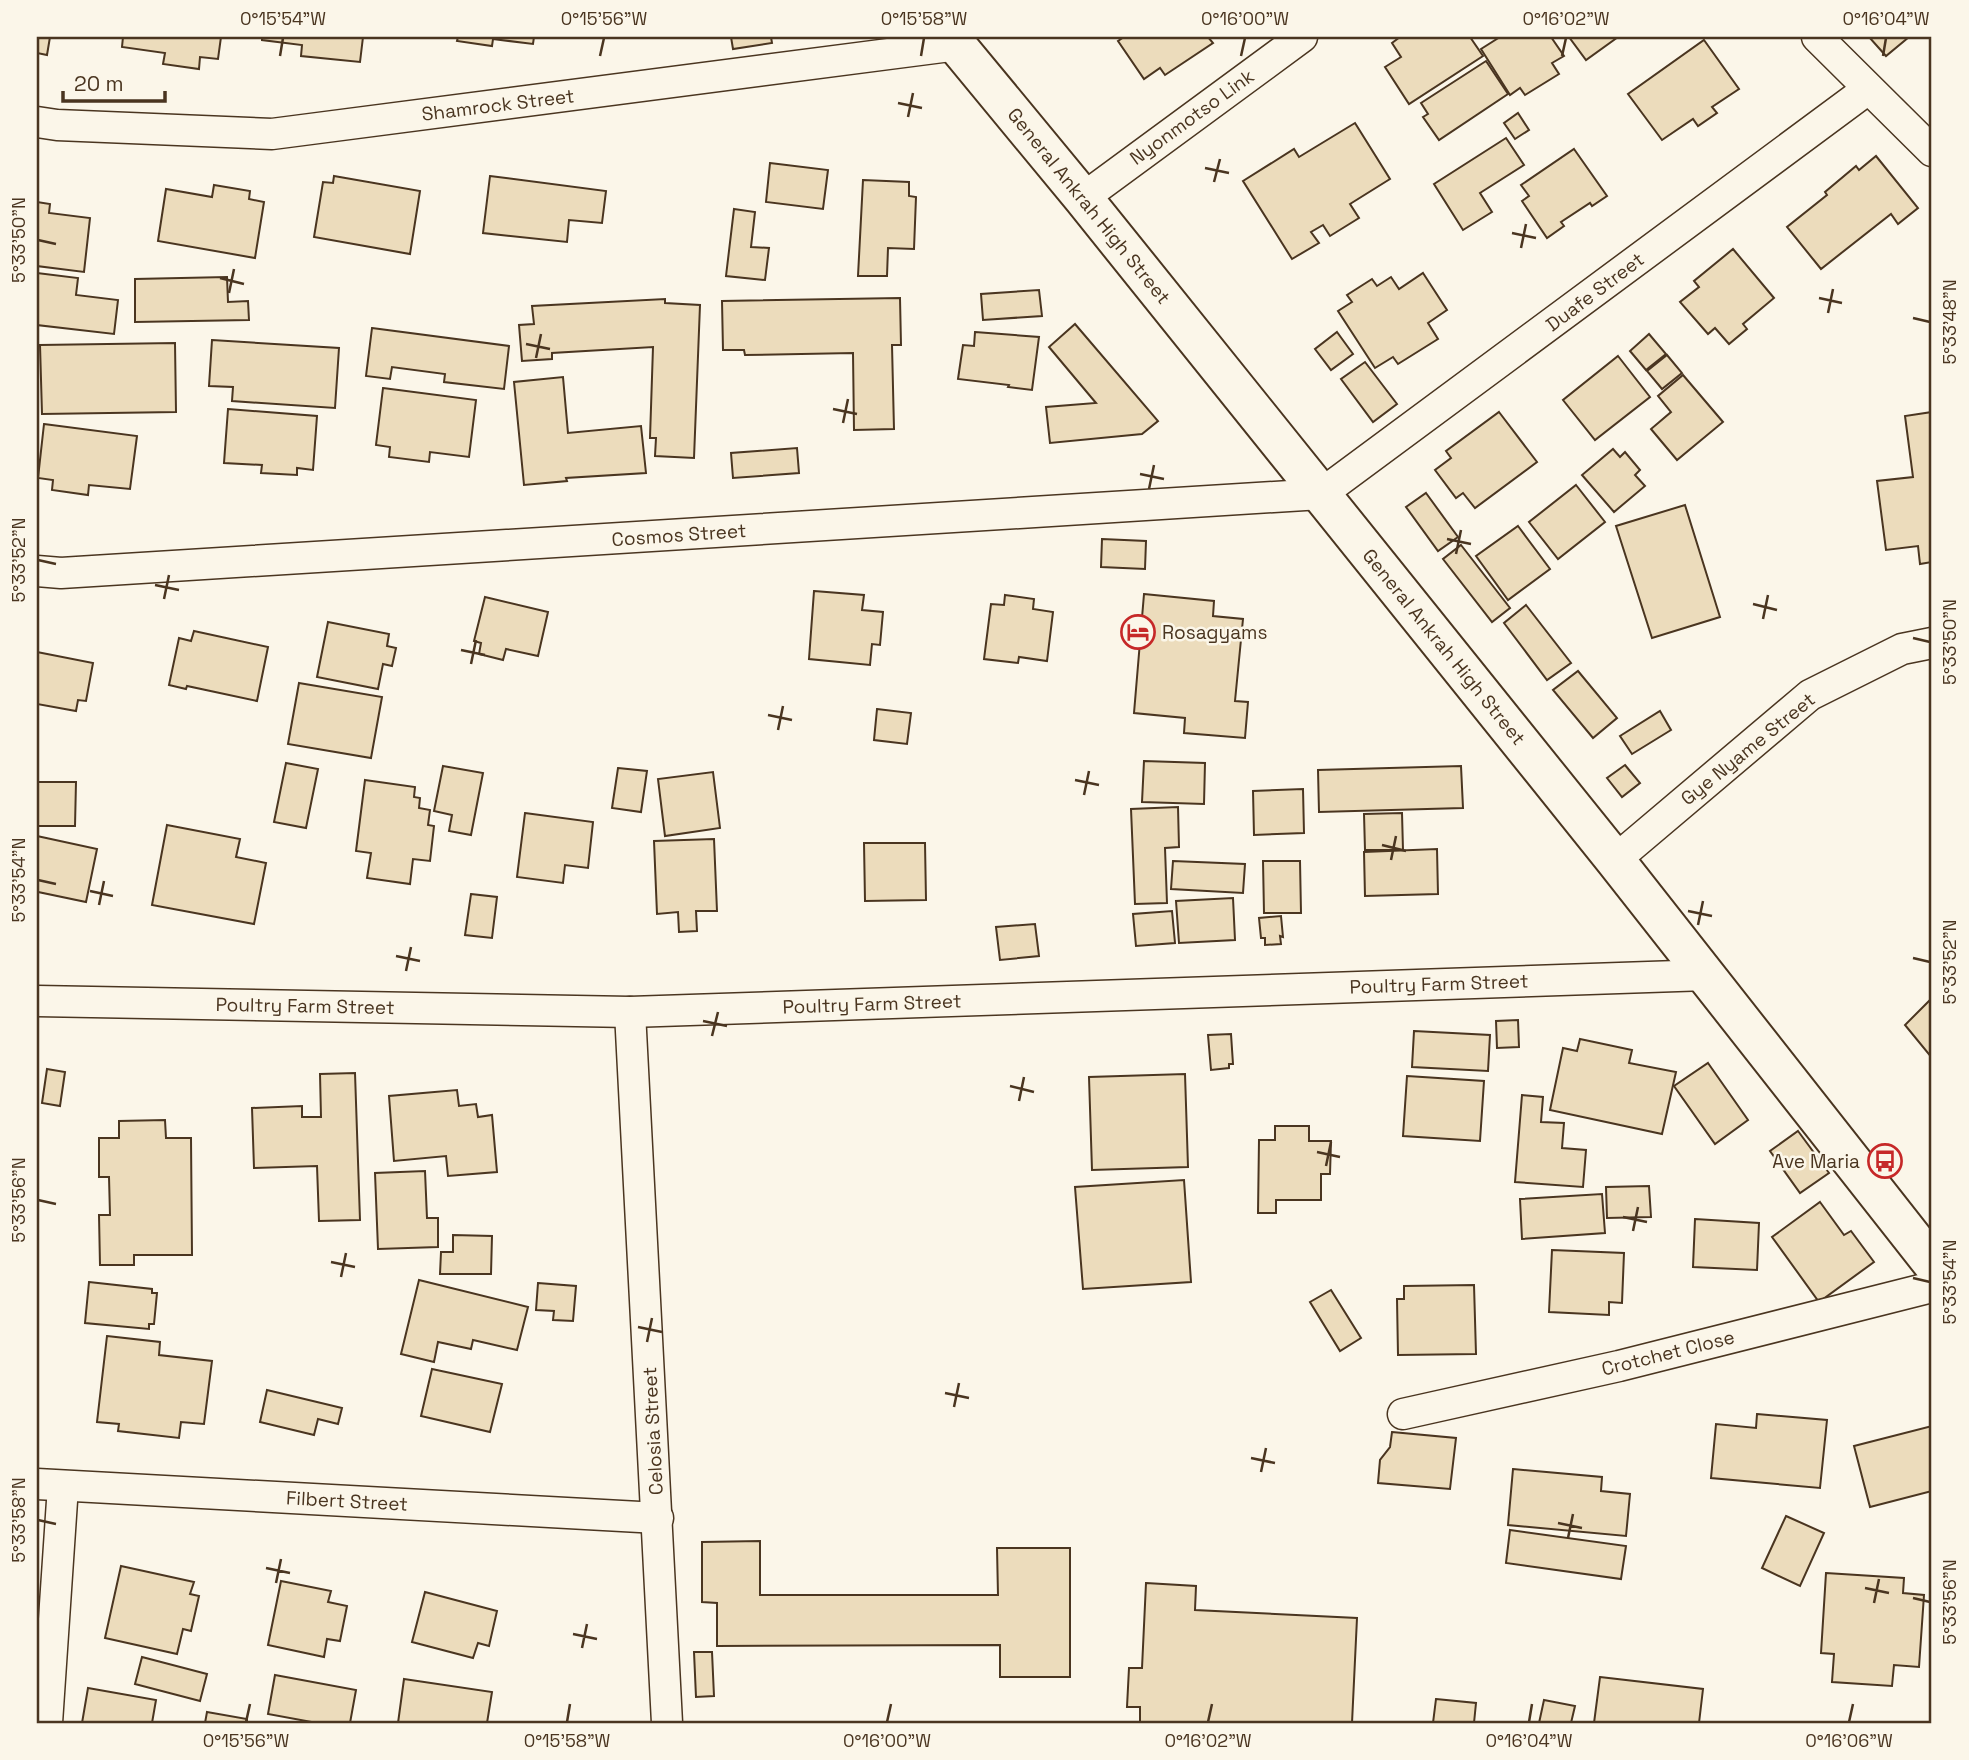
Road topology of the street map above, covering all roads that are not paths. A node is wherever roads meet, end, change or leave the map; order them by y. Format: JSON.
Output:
{"nodes":[{"id":1,"x":1302,"y":37,"type":"edge"},
{"id":2,"x":1817,"y":37,"type":"edge"},
{"id":3,"x":954,"y":41,"type":"edge"},
{"id":4,"x":1868,"y":89,"type":"junction"},
{"id":5,"x":37,"y":122,"type":"edge"},
{"id":6,"x":1932,"y":150,"type":"edge"},
{"id":7,"x":1083,"y":198,"type":"junction"},
{"id":8,"x":1321,"y":494,"type":"junction"},
{"id":9,"x":37,"y":571,"type":"edge"},
{"id":10,"x":1932,"y":643,"type":"edge"},
{"id":11,"x":1615,"y":860,"type":"junction"},
{"id":12,"x":1707,"y":975,"type":"junction"},
{"id":13,"x":37,"y":1001,"type":"edge"},
{"id":14,"x":630,"y":1012,"type":"junction"},
{"id":15,"x":1932,"y":1264,"type":"edge"},
{"id":16,"x":1932,"y":1287,"type":"edge"},
{"id":17,"x":1402,"y":1413,"type":"dead end"},
{"id":18,"x":50,"y":1485,"type":"edge"},
{"id":19,"x":658,"y":1518,"type":"junction"},
{"id":20,"x":47,"y":1723,"type":"edge"},
{"id":21,"x":667,"y":1723,"type":"edge"}],
"edges":[{"from":1,"to":7,"type":"street","name":"Nyonmotso Link"},
{"from":2,"to":4,"type":"street"},
{"from":3,"to":5,"type":"street","name":"Shamrock Street"},
{"from":3,"to":7,"type":"main road","name":"General Ankrah High Street"},
{"from":4,"to":6,"type":"street"},
{"from":4,"to":8,"type":"street","name":"Duafe Street"},
{"from":7,"to":8,"type":"main road","name":"General Ankrah High Street"},
{"from":8,"to":9,"type":"street","name":"Cosmos Street"},
{"from":8,"to":11,"type":"main road","name":"General Ankrah High Street"},
{"from":10,"to":11,"type":"street","name":"Gye Nyame Street"},
{"from":11,"to":12,"type":"main road","name":"General Ankrah High Street"},
{"from":12,"to":14,"type":"street","name":"Poultry Farm Street"},
{"from":12,"to":15,"type":"main road","name":"General Ankrah High Street"},
{"from":13,"to":14,"type":"street","name":"Poultry Farm Street"},
{"from":14,"to":19,"type":"street","name":"Celosia Street"},
{"from":16,"to":17,"type":"street","name":"Crotchet Close"},
{"from":18,"to":19,"type":"street","name":"Filbert Street"},
{"from":18,"to":20,"type":"street"},
{"from":19,"to":21,"type":"street","name":"Celosia Street"}]}
